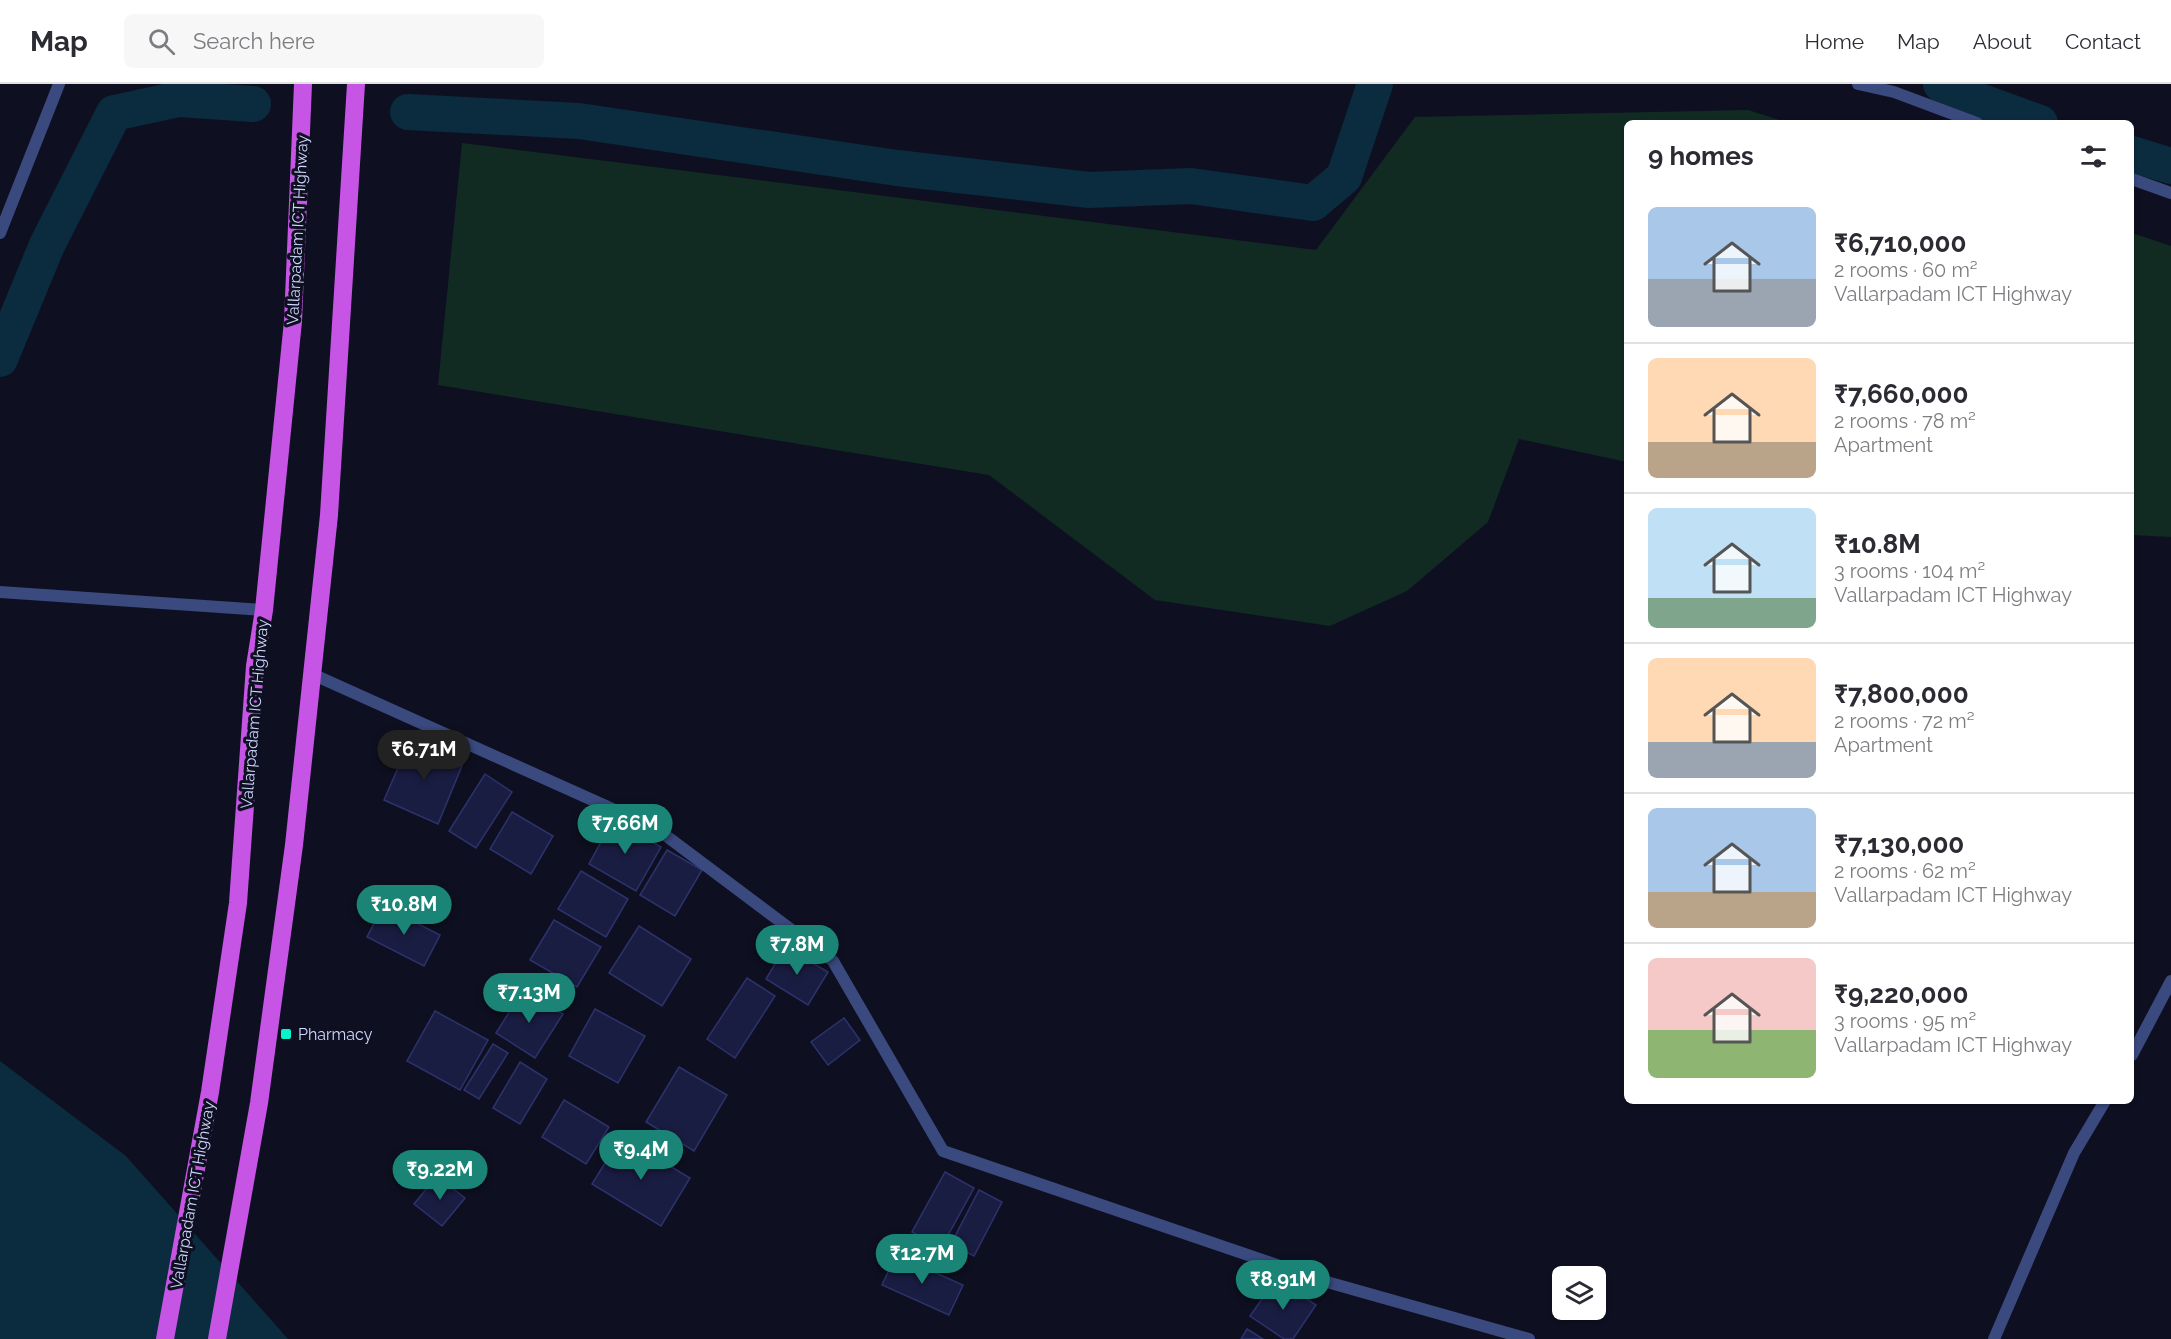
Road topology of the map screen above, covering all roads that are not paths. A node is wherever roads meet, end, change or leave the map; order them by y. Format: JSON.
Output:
{"nodes":[{"id":1,"x":59,"y":84,"type":"edge"},
{"id":2,"x":303,"y":84,"type":"edge"},
{"id":3,"x":356,"y":84,"type":"edge"},
{"id":4,"x":1858,"y":84,"type":"edge"},
{"id":5,"x":1969,"y":120,"type":"edge"},
{"id":6,"x":2134,"y":180,"type":"edge"},
{"id":7,"x":2171,"y":192,"type":"edge"},
{"id":8,"x":0,"y":233,"type":"edge"},
{"id":9,"x":0,"y":592,"type":"edge"},
{"id":10,"x":264,"y":610,"type":"junction"},
{"id":11,"x":312,"y":674,"type":"junction"},
{"id":12,"x":2171,"y":981,"type":"edge"},
{"id":13,"x":2134,"y":1051,"type":"edge"},
{"id":14,"x":2103,"y":1104,"type":"edge"},
{"id":15,"x":165,"y":1339,"type":"edge"},
{"id":16,"x":217,"y":1339,"type":"edge"},
{"id":17,"x":1529,"y":1339,"type":"edge"},
{"id":18,"x":1994,"y":1339,"type":"edge"}],
"edges":[{"from":1,"to":8,"type":"street"},
{"from":2,"to":10,"type":"highway","name":"Vallarpadam ICT Highway"},
{"from":3,"to":11,"type":"highway"},
{"from":4,"to":5,"type":"street"},
{"from":6,"to":7,"type":"street"},
{"from":9,"to":10,"type":"street"},
{"from":10,"to":15,"type":"highway","name":"Vallarpadam ICT Highway"},
{"from":11,"to":16,"type":"highway"},
{"from":11,"to":17,"type":"street"},
{"from":12,"to":13,"type":"street"},
{"from":14,"to":18,"type":"street"}]}
